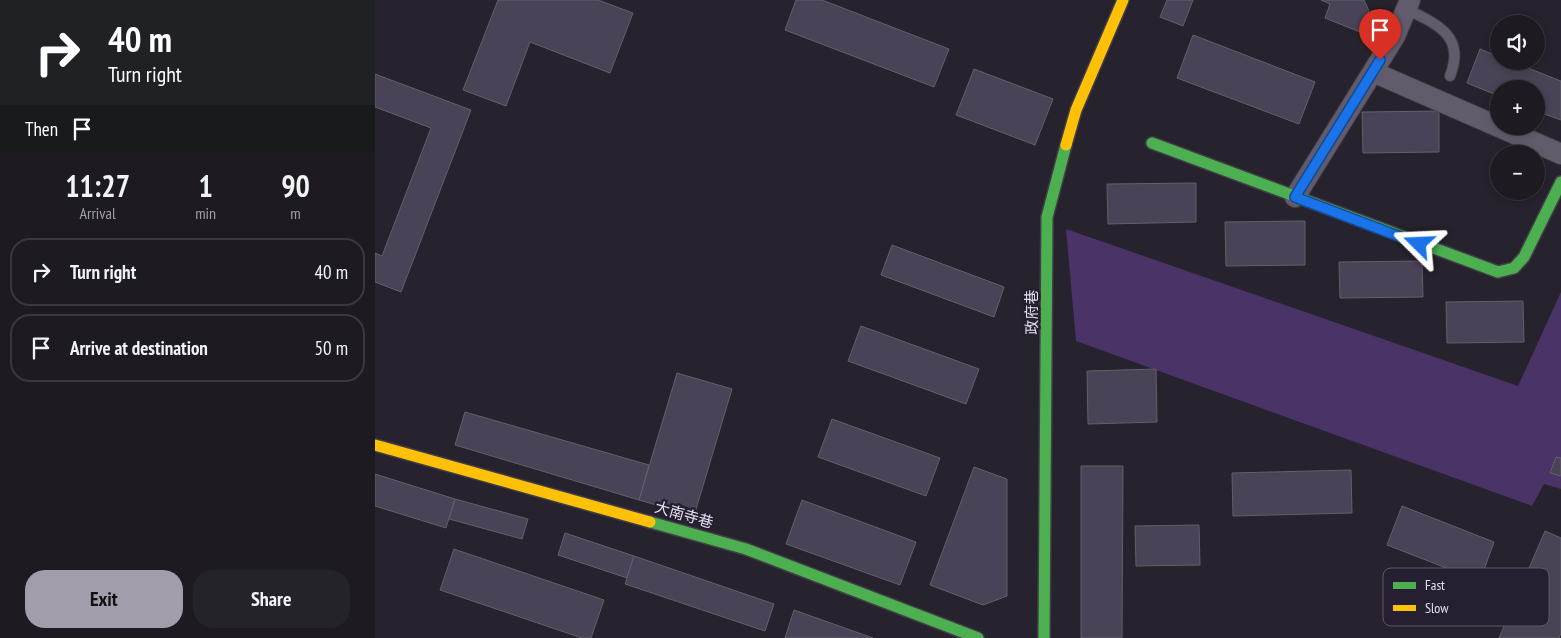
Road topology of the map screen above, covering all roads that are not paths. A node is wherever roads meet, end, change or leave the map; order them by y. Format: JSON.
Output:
{"nodes":[{"id":1,"x":1123,"y":0,"type":"edge"},
{"id":2,"x":1408,"y":5,"type":"edge"},
{"id":3,"x":1373,"y":72,"type":"junction"},
{"id":4,"x":1449,"y":76,"type":"dead end"},
{"id":5,"x":1152,"y":143,"type":"dead end"},
{"id":6,"x":1561,"y":154,"type":"edge"},
{"id":7,"x":1561,"y":182,"type":"edge"},
{"id":8,"x":1295,"y":197,"type":"junction"},
{"id":9,"x":375,"y":445,"type":"edge"},
{"id":10,"x":978,"y":638,"type":"edge"},
{"id":11,"x":1044,"y":638,"type":"edge"}],
"edges":[{"from":1,"to":11,"type":"street","name":"政府巷"},
{"from":2,"to":3,"type":"street"},
{"from":2,"to":4,"type":"lane"},
{"from":3,"to":6,"type":"street"},
{"from":3,"to":8,"type":"street"},
{"from":5,"to":8,"type":"street"},
{"from":7,"to":8,"type":"street"},
{"from":9,"to":10,"type":"street","name":"大南寺巷"}]}
